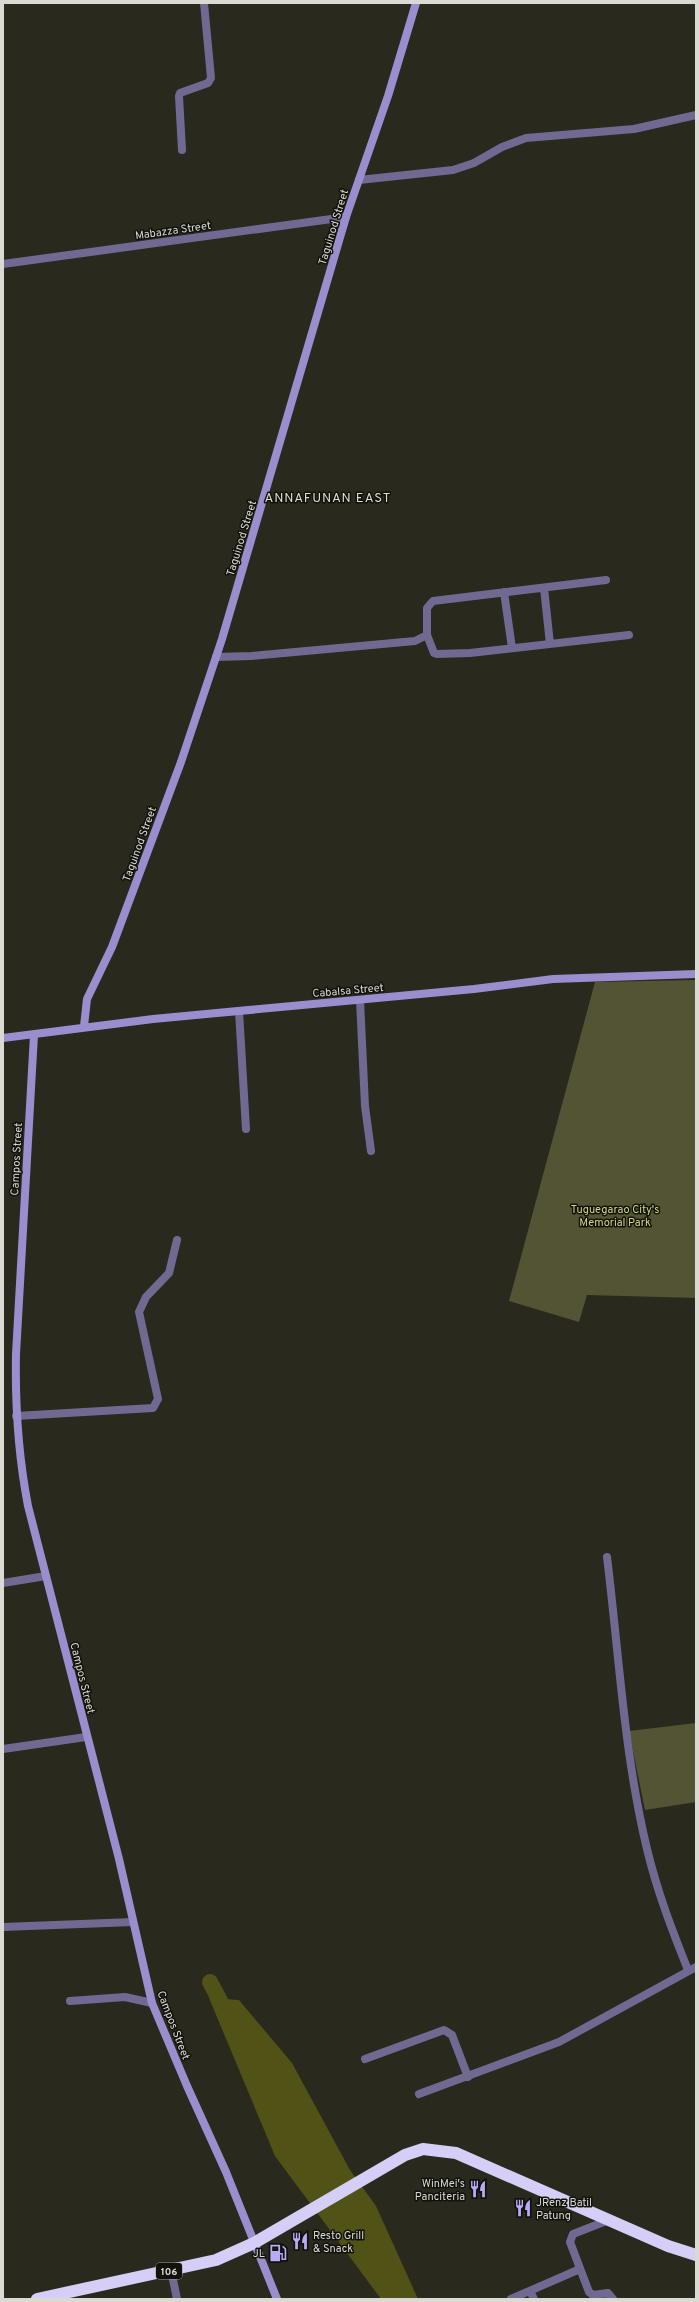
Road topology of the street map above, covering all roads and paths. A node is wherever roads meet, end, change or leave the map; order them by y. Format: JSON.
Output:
{"nodes":[{"id":1,"x":204,"y":3,"type":"edge"},
{"id":2,"x":416,"y":3,"type":"edge"},
{"id":3,"x":696,"y":115,"type":"edge"},
{"id":4,"x":182,"y":150,"type":"dead end"},
{"id":5,"x":359,"y":180,"type":"junction"},
{"id":6,"x":346,"y":217,"type":"junction"},
{"id":7,"x":3,"y":264,"type":"edge"},
{"id":8,"x":606,"y":580,"type":"dead end"},
{"id":9,"x":544,"y":588,"type":"junction"},
{"id":10,"x":504,"y":592,"type":"junction"},
{"id":11,"x":427,"y":635,"type":"junction"},
{"id":12,"x":629,"y":635,"type":"dead end"},
{"id":13,"x":550,"y":644,"type":"junction"},
{"id":14,"x":512,"y":648,"type":"junction"},
{"id":15,"x":216,"y":657,"type":"junction"},
{"id":16,"x":696,"y":974,"type":"edge"},
{"id":17,"x":360,"y":1000,"type":"junction"},
{"id":18,"x":239,"y":1011,"type":"junction"},
{"id":19,"x":84,"y":1026,"type":"junction"},
{"id":20,"x":34,"y":1035,"type":"junction"},
{"id":21,"x":3,"y":1038,"type":"edge"},
{"id":22,"x":246,"y":1129,"type":"dead end"},
{"id":23,"x":371,"y":1150,"type":"dead end"},
{"id":24,"x":176,"y":1240,"type":"dead end"},
{"id":25,"x":16,"y":1416,"type":"junction"},
{"id":26,"x":607,"y":1557,"type":"dead end"},
{"id":27,"x":46,"y":1576,"type":"junction"},
{"id":28,"x":3,"y":1583,"type":"edge"},
{"id":29,"x":86,"y":1737,"type":"junction"},
{"id":30,"x":3,"y":1749,"type":"edge"},
{"id":31,"x":133,"y":1922,"type":"junction"},
{"id":32,"x":3,"y":1927,"type":"edge"},
{"id":33,"x":692,"y":1968,"type":"edge"},
{"id":34,"x":70,"y":2001,"type":"dead end"},
{"id":35,"x":152,"y":2003,"type":"junction"},
{"id":36,"x":365,"y":2059,"type":"dead end"},
{"id":37,"x":468,"y":2077,"type":"junction"},
{"id":38,"x":419,"y":2094,"type":"dead end"},
{"id":39,"x":609,"y":2220,"type":"junction"},
{"id":40,"x":254,"y":2243,"type":"junction"},
{"id":41,"x":696,"y":2256,"type":"edge"},
{"id":42,"x":580,"y":2269,"type":"junction"},
{"id":43,"x":171,"y":2270,"type":"junction"},
{"id":44,"x":530,"y":2291,"type":"junction"},
{"id":45,"x":36,"y":2299,"type":"edge"},
{"id":46,"x":177,"y":2299,"type":"edge"},
{"id":47,"x":277,"y":2299,"type":"edge"},
{"id":48,"x":511,"y":2299,"type":"edge"},
{"id":49,"x":534,"y":2299,"type":"edge"},
{"id":50,"x":613,"y":2299,"type":"edge"}],
"edges":[{"from":1,"to":4,"type":"street"},
{"from":2,"to":5,"type":"street","name":"Taguinod Street"},
{"from":3,"to":5,"type":"street"},
{"from":5,"to":6,"type":"street","name":"Taguinod Street"},
{"from":6,"to":7,"type":"street","name":"Mabazza Street"},
{"from":6,"to":15,"type":"street","name":"Taguinod Street"},
{"from":8,"to":9,"type":"street"},
{"from":9,"to":10,"type":"street"},
{"from":9,"to":13,"type":"street"},
{"from":10,"to":11,"type":"street"},
{"from":10,"to":14,"type":"street"},
{"from":11,"to":14,"type":"street"},
{"from":11,"to":15,"type":"street"},
{"from":12,"to":13,"type":"street"},
{"from":13,"to":14,"type":"street"},
{"from":15,"to":19,"type":"street","name":"Taguinod Street"},
{"from":16,"to":17,"type":"street","name":"Cabalsa Street"},
{"from":17,"to":18,"type":"street","name":"Cabalsa Street"},
{"from":17,"to":23,"type":"street"},
{"from":18,"to":19,"type":"street","name":"Cabalsa Street"},
{"from":18,"to":22,"type":"street"},
{"from":19,"to":20,"type":"street","name":"Cabalsa Street"},
{"from":20,"to":21,"type":"street","name":"Cabalsa Street"},
{"from":20,"to":25,"type":"street","name":"Campos Street"},
{"from":24,"to":25,"type":"street"},
{"from":25,"to":27,"type":"street","name":"Campos Street"},
{"from":26,"to":33,"type":"street"},
{"from":27,"to":28,"type":"street"},
{"from":27,"to":29,"type":"street","name":"Campos Street"},
{"from":29,"to":30,"type":"street"},
{"from":29,"to":31,"type":"street","name":"Campos Street"},
{"from":31,"to":32,"type":"street"},
{"from":31,"to":35,"type":"street","name":"Campos Street"},
{"from":33,"to":37,"type":"street"},
{"from":34,"to":35,"type":"street"},
{"from":35,"to":40,"type":"street","name":"Campos Street"},
{"from":36,"to":37,"type":"street"},
{"from":37,"to":38,"type":"street"},
{"from":39,"to":40,"type":"highway","number":"106"},
{"from":39,"to":41,"type":"highway","number":"106"},
{"from":39,"to":42,"type":"street"},
{"from":40,"to":43,"type":"highway","number":"106"},
{"from":40,"to":47,"type":"street","name":"Campos Street"},
{"from":42,"to":44,"type":"street"},
{"from":42,"to":50,"type":"street"},
{"from":43,"to":45,"type":"highway","number":"106"},
{"from":43,"to":46,"type":"street"},
{"from":44,"to":48,"type":"street"},
{"from":44,"to":49,"type":"street"}]}
